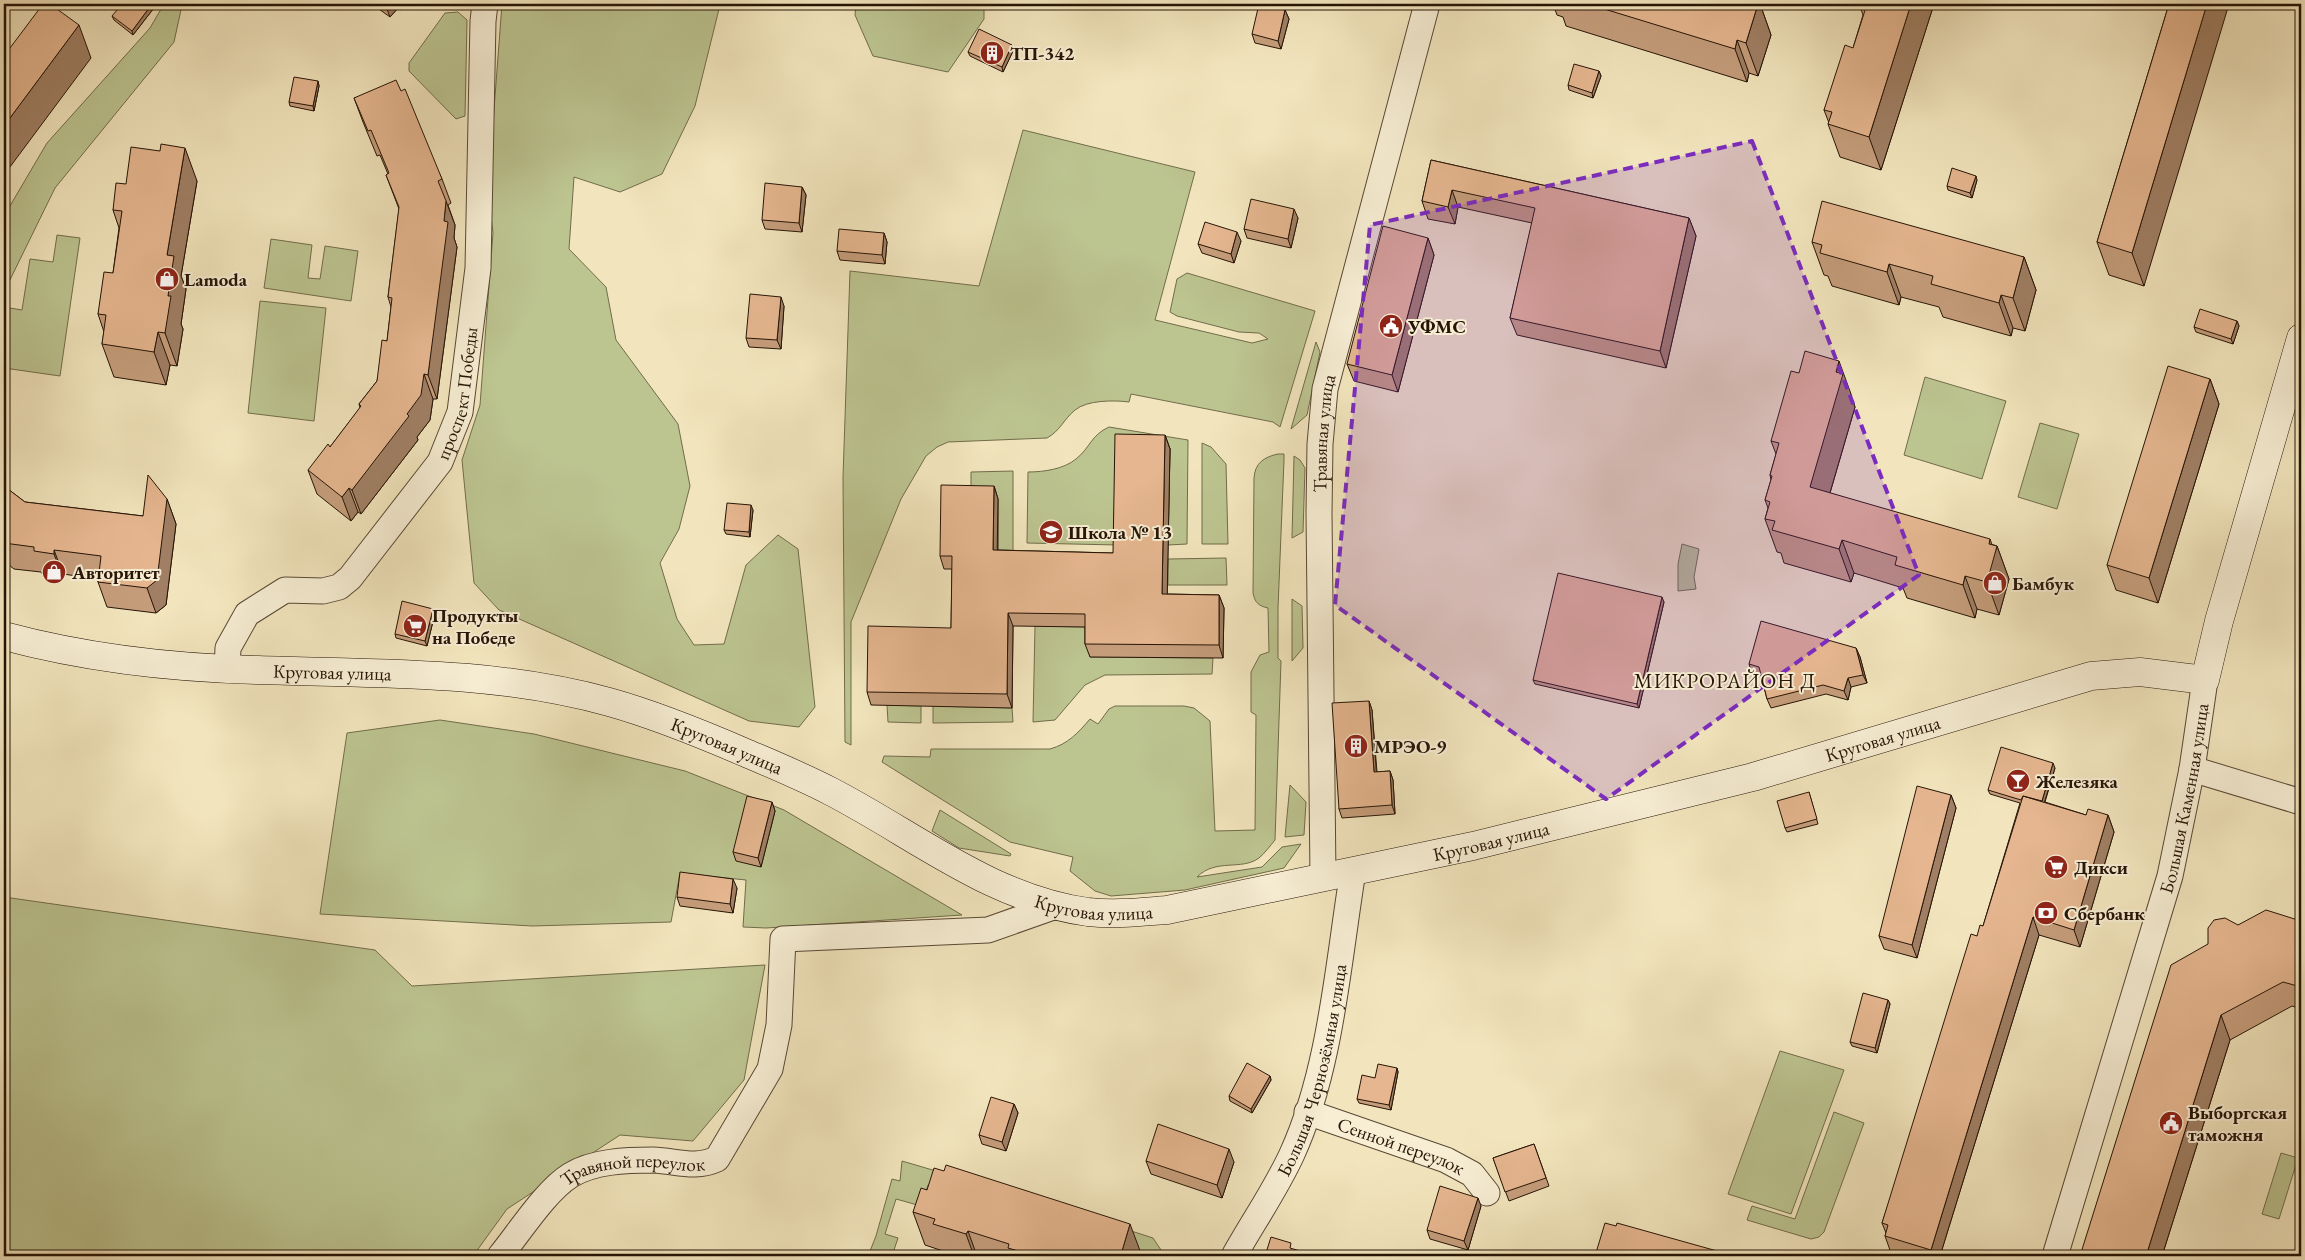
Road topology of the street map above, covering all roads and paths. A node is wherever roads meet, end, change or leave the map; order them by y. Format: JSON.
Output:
{"nodes":[{"id":1,"x":485,"y":4,"type":"edge"},
{"id":2,"x":1427,"y":4,"type":"edge"},
{"id":3,"x":2301,"y":338,"type":"edge"},
{"id":4,"x":4,"y":636,"type":"edge"},
{"id":5,"x":227,"y":669,"type":"junction"},
{"id":6,"x":2205,"y":680,"type":"junction"},
{"id":7,"x":2192,"y":769,"type":"junction"},
{"id":8,"x":2301,"y":802,"type":"edge"},
{"id":9,"x":1353,"y":871,"type":"junction"},
{"id":10,"x":1323,"y":877,"type":"junction"},
{"id":11,"x":1056,"y":906,"type":"junction"},
{"id":12,"x":1308,"y":1112,"type":"junction"},
{"id":13,"x":1488,"y":1193,"type":"dead end"},
{"id":14,"x":500,"y":1256,"type":"edge"},
{"id":15,"x":1234,"y":1256,"type":"edge"},
{"id":16,"x":2056,"y":1256,"type":"edge"}],
"edges":[{"from":1,"to":5,"type":"street","name":"проспект Победы"},
{"from":2,"to":10,"type":"street","name":"Травяная улица"},
{"from":3,"to":6,"type":"street","name":"Большая Каменная улица"},
{"from":4,"to":5,"type":"street","name":"Круговая улица"},
{"from":5,"to":11,"type":"street","name":"Круговая улица"},
{"from":6,"to":7,"type":"street","name":"Большая Каменная улица"},
{"from":6,"to":9,"type":"street","name":"Круговая улица"},
{"from":7,"to":8,"type":"street"},
{"from":7,"to":16,"type":"street","name":"Большая Каменная улица"},
{"from":9,"to":10,"type":"street","name":"Круговая улица"},
{"from":9,"to":12,"type":"street","name":"Большая Чернозёмная улица"},
{"from":10,"to":11,"type":"street","name":"Круговая улица"},
{"from":11,"to":14,"type":"street","name":"Травяной переулок"},
{"from":12,"to":13,"type":"street","name":"Сенной переулок"},
{"from":12,"to":15,"type":"street","name":"Большая Чернозёмная улица"}]}
